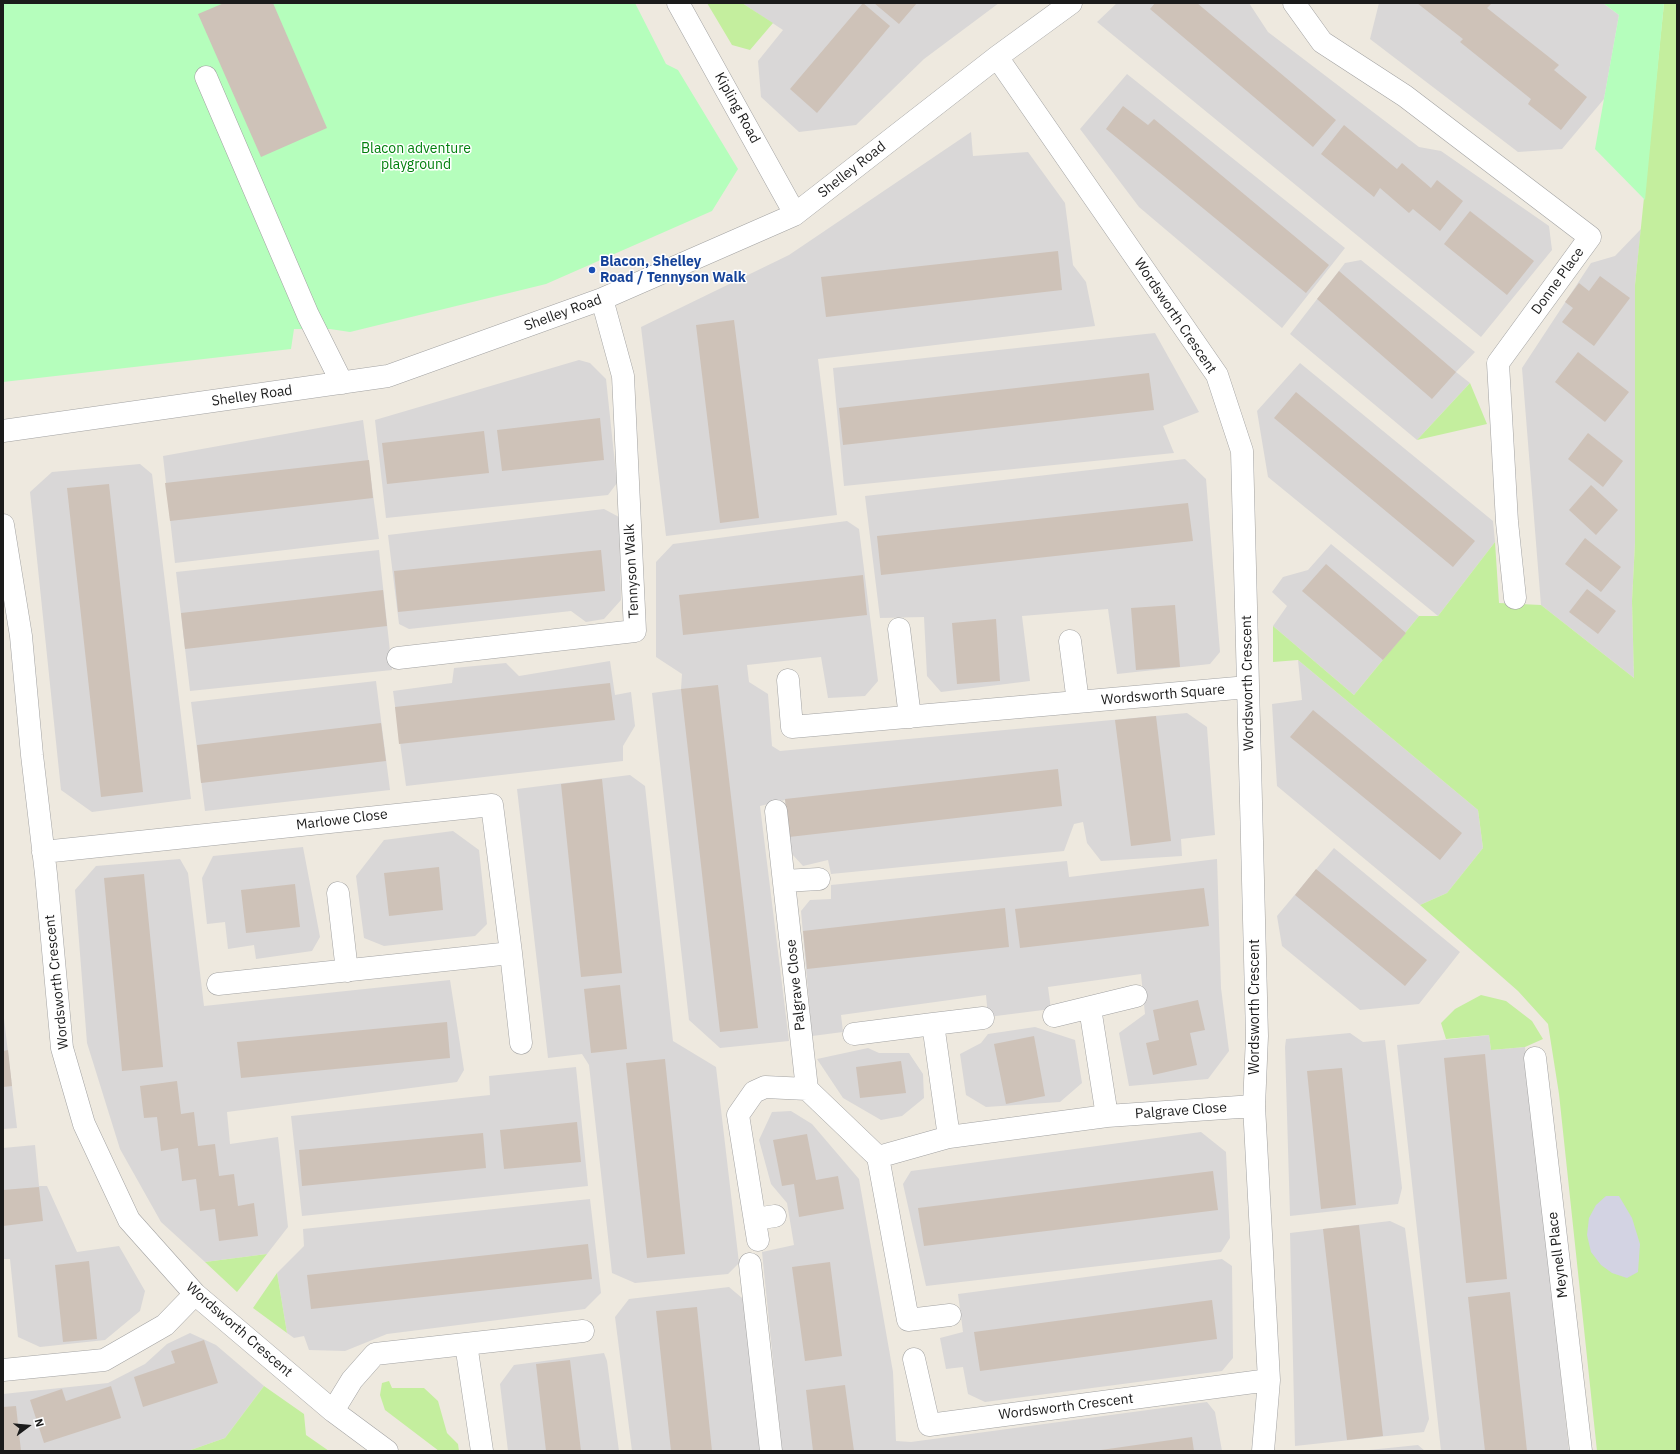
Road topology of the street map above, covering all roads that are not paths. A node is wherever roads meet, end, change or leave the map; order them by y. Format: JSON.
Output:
{"nodes":[{"id":1,"x":678,"y":3,"type":"edge"},
{"id":2,"x":1070,"y":3,"type":"edge"},
{"id":3,"x":1294,"y":3,"type":"edge"},
{"id":4,"x":997,"y":57,"type":"junction"},
{"id":5,"x":206,"y":78,"type":"dead end"},
{"id":6,"x":795,"y":214,"type":"junction"},
{"id":7,"x":602,"y":299,"type":"junction"},
{"id":8,"x":342,"y":383,"type":"junction"},
{"id":9,"x":3,"y":431,"type":"edge"},
{"id":10,"x":3,"y":525,"type":"edge"},
{"id":11,"x":1515,"y":598,"type":"dead end"},
{"id":12,"x":899,"y":629,"type":"dead end"},
{"id":13,"x":1070,"y":641,"type":"dead end"},
{"id":14,"x":398,"y":658,"type":"dead end"},
{"id":15,"x":788,"y":680,"type":"dead end"},
{"id":16,"x":1248,"y":687,"type":"junction"},
{"id":17,"x":1078,"y":702,"type":"junction"},
{"id":18,"x":910,"y":717,"type":"junction"},
{"id":19,"x":776,"y":811,"type":"dead end"},
{"id":20,"x":43,"y":852,"type":"junction"},
{"id":21,"x":819,"y":879,"type":"dead end"},
{"id":22,"x":784,"y":881,"type":"junction"},
{"id":23,"x":338,"y":893,"type":"dead end"},
{"id":24,"x":510,"y":953,"type":"junction"},
{"id":25,"x":347,"y":971,"type":"junction"},
{"id":26,"x":218,"y":984,"type":"dead end"},
{"id":27,"x":1136,"y":996,"type":"dead end"},
{"id":28,"x":1090,"y":1008,"type":"junction"},
{"id":29,"x":1054,"y":1016,"type":"dead end"},
{"id":30,"x":983,"y":1018,"type":"dead end"},
{"id":31,"x":933,"y":1024,"type":"junction"},
{"id":32,"x":854,"y":1034,"type":"dead end"},
{"id":33,"x":521,"y":1043,"type":"dead end"},
{"id":34,"x":1535,"y":1058,"type":"dead end"},
{"id":35,"x":807,"y":1089,"type":"junction"},
{"id":36,"x":1254,"y":1106,"type":"junction"},
{"id":37,"x":1107,"y":1116,"type":"junction"},
{"id":38,"x":950,"y":1137,"type":"junction"},
{"id":39,"x":878,"y":1157,"type":"junction"},
{"id":40,"x":763,"y":1225,"type":"dead end"},
{"id":41,"x":750,"y":1264,"type":"dead end"},
{"id":42,"x":195,"y":1294,"type":"junction"},
{"id":43,"x":950,"y":1315,"type":"dead end"},
{"id":44,"x":583,"y":1330,"type":"dead end"},
{"id":45,"x":466,"y":1344,"type":"junction"},
{"id":46,"x":914,"y":1359,"type":"dead end"},
{"id":47,"x":3,"y":1370,"type":"edge"},
{"id":48,"x":1269,"y":1380,"type":"junction"},
{"id":49,"x":333,"y":1411,"type":"junction"},
{"id":50,"x":387,"y":1451,"type":"edge"},
{"id":51,"x":482,"y":1451,"type":"edge"},
{"id":52,"x":771,"y":1451,"type":"edge"},
{"id":53,"x":1263,"y":1451,"type":"edge"},
{"id":54,"x":1581,"y":1451,"type":"edge"}],
"edges":[{"from":1,"to":6,"type":"street","name":"Kipling Road"},
{"from":2,"to":4,"type":"street","name":"Shelley Road"},
{"from":3,"to":11,"type":"street","name":"Donne Place"},
{"from":4,"to":6,"type":"street","name":"Shelley Road"},
{"from":4,"to":16,"type":"street","name":"Wordsworth Crescent"},
{"from":5,"to":8,"type":"street"},
{"from":6,"to":7,"type":"street","name":"Shelley Road"},
{"from":7,"to":8,"type":"street","name":"Shelley Road"},
{"from":7,"to":14,"type":"street","name":"Tennyson Walk"},
{"from":8,"to":9,"type":"street","name":"Shelley Road"},
{"from":10,"to":20,"type":"street","name":"Wordsworth Crescent"},
{"from":12,"to":18,"type":"street"},
{"from":13,"to":17,"type":"street"},
{"from":15,"to":18,"type":"street","name":"Wordsworth Square"},
{"from":16,"to":17,"type":"street","name":"Wordsworth Square"},
{"from":16,"to":36,"type":"street","name":"Wordsworth Crescent"},
{"from":17,"to":18,"type":"street","name":"Wordsworth Square"},
{"from":19,"to":22,"type":"street","name":"Palgrave Close"},
{"from":20,"to":24,"type":"street","name":"Marlowe Close"},
{"from":20,"to":42,"type":"street","name":"Wordsworth Crescent"},
{"from":21,"to":22,"type":"street"},
{"from":22,"to":35,"type":"street","name":"Palgrave Close"},
{"from":23,"to":25,"type":"street"},
{"from":24,"to":25,"type":"street"},
{"from":24,"to":33,"type":"street","name":"Marlowe Close"},
{"from":25,"to":26,"type":"street"},
{"from":27,"to":28,"type":"street"},
{"from":28,"to":29,"type":"street"},
{"from":28,"to":37,"type":"street"},
{"from":30,"to":31,"type":"street"},
{"from":31,"to":32,"type":"street"},
{"from":31,"to":38,"type":"street"},
{"from":34,"to":54,"type":"street","name":"Meynell Place"},
{"from":35,"to":39,"type":"street"},
{"from":35,"to":40,"type":"street"},
{"from":36,"to":37,"type":"street","name":"Palgrave Close"},
{"from":36,"to":48,"type":"street","name":"Wordsworth Crescent"},
{"from":37,"to":38,"type":"street","name":"Palgrave Close"},
{"from":38,"to":39,"type":"street","name":"Palgrave Close"},
{"from":39,"to":43,"type":"street"},
{"from":41,"to":52,"type":"street"},
{"from":42,"to":47,"type":"street"},
{"from":42,"to":49,"type":"street","name":"Wordsworth Crescent"},
{"from":44,"to":45,"type":"street"},
{"from":45,"to":49,"type":"street"},
{"from":45,"to":51,"type":"street"},
{"from":46,"to":48,"type":"street","name":"Wordsworth Crescent"},
{"from":48,"to":53,"type":"street","name":"Wordsworth Crescent"},
{"from":49,"to":50,"type":"street","name":"Wordsworth Crescent"}]}
